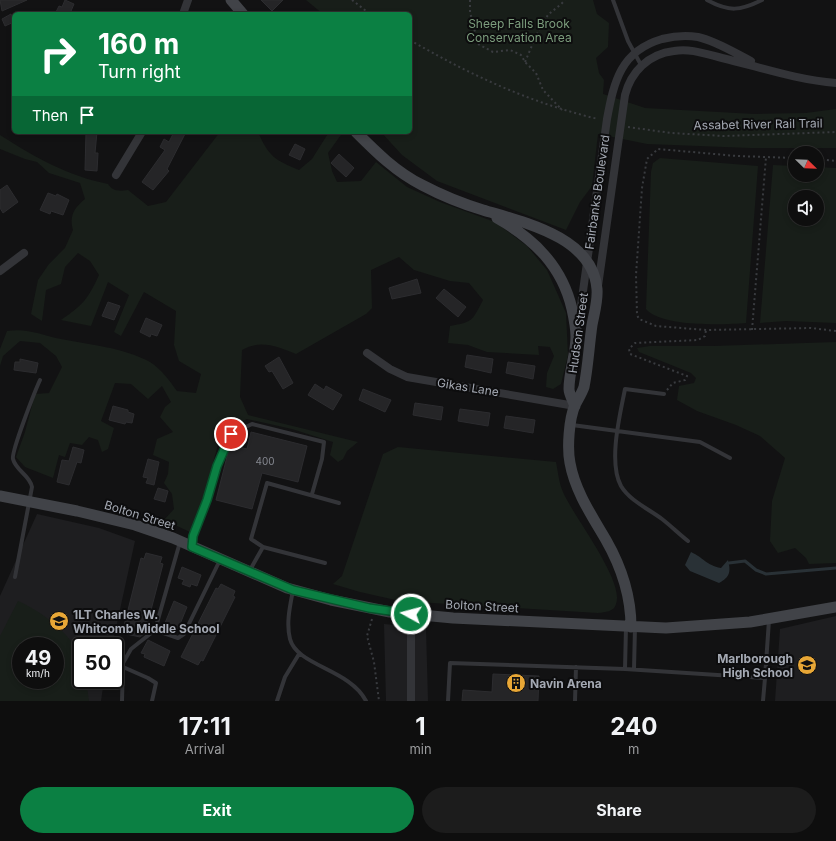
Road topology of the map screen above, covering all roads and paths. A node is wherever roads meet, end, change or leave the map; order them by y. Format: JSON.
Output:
{"nodes":[{"id":1,"x":188,"y":0,"type":"edge"},
{"id":2,"x":231,"y":0,"type":"edge"},
{"id":3,"x":352,"y":0,"type":"edge"},
{"id":4,"x":470,"y":0,"type":"edge"},
{"id":5,"x":565,"y":0,"type":"edge"},
{"id":6,"x":613,"y":0,"type":"edge"},
{"id":7,"x":707,"y":0,"type":"edge"},
{"id":8,"x":762,"y":0,"type":"edge"},
{"id":9,"x":184,"y":12,"type":"edge"},
{"id":10,"x":241,"y":12,"type":"edge"},
{"id":11,"x":367,"y":12,"type":"edge"},
{"id":12,"x":412,"y":41,"type":"edge"},
{"id":13,"x":634,"y":53,"type":"junction"},
{"id":14,"x":525,"y":62,"type":"junction"},
{"id":15,"x":641,"y":65,"type":"junction"},
{"id":16,"x":764,"y":68,"type":"junction"},
{"id":17,"x":836,"y":83,"type":"edge"},
{"id":18,"x":563,"y":111,"type":"junction"},
{"id":19,"x":607,"y":122,"type":"junction"},
{"id":20,"x":621,"y":125,"type":"junction"},
{"id":21,"x":836,"y":132,"type":"edge"},
{"id":22,"x":141,"y":134,"type":"edge"},
{"id":23,"x":358,"y":134,"type":"edge"},
{"id":24,"x":766,"y":157,"type":"junction"},
{"id":25,"x":788,"y":158,"type":"edge"},
{"id":26,"x":824,"y":160,"type":"edge"},
{"id":27,"x":836,"y":161,"type":"edge"},
{"id":28,"x":116,"y":176,"type":"dead end"},
{"id":29,"x":482,"y":210,"type":"junction"},
{"id":30,"x":24,"y":253,"type":"dead end"},
{"id":31,"x":587,"y":263,"type":"junction"},
{"id":32,"x":0,"y":271,"type":"edge"},
{"id":33,"x":597,"y":291,"type":"junction"},
{"id":34,"x":706,"y":330,"type":"junction"},
{"id":35,"x":752,"y":330,"type":"junction"},
{"id":36,"x":836,"y":331,"type":"edge"},
{"id":37,"x":576,"y":336,"type":"junction"},
{"id":38,"x":367,"y":353,"type":"dead end"},
{"id":39,"x":40,"y":380,"type":"dead end"},
{"id":40,"x":664,"y":394,"type":"joint"},
{"id":41,"x":575,"y":406,"type":"junction"},
{"id":42,"x":571,"y":425,"type":"junction"},
{"id":43,"x":617,"y":432,"type":"junction"},
{"id":44,"x":730,"y":458,"type":"dead end"},
{"id":45,"x":312,"y":494,"type":"junction"},
{"id":46,"x":0,"y":496,"type":"edge"},
{"id":47,"x":29,"y":502,"type":"junction"},
{"id":48,"x":339,"y":503,"type":"dead end"},
{"id":49,"x":688,"y":541,"type":"dead end"},
{"id":50,"x":180,"y":542,"type":"junction"},
{"id":51,"x":192,"y":547,"type":"junction"},
{"id":52,"x":263,"y":547,"type":"junction"},
{"id":53,"x":220,"y":560,"type":"junction"},
{"id":54,"x":325,"y":563,"type":"dead end"},
{"id":55,"x":249,"y":572,"type":"junction"},
{"id":56,"x":15,"y":577,"type":"dead end"},
{"id":57,"x":293,"y":590,"type":"junction"},
{"id":58,"x":836,"y":607,"type":"edge"},
{"id":59,"x":411,"y":614,"type":"junction"},
{"id":60,"x":372,"y":619,"type":"dead end"},
{"id":61,"x":769,"y":620,"type":"junction"},
{"id":62,"x":631,"y":627,"type":"junction"},
{"id":63,"x":155,"y":630,"type":"junction"},
{"id":64,"x":299,"y":654,"type":"junction"},
{"id":65,"x":124,"y":661,"type":"edge"},
{"id":66,"x":124,"y":667,"type":"edge"},
{"id":67,"x":576,"y":667,"type":"junction"},
{"id":68,"x":625,"y":668,"type":"junction"},
{"id":69,"x":634,"y":669,"type":"junction"},
{"id":70,"x":765,"y":678,"type":"junction"},
{"id":71,"x":122,"y":689,"type":"edge"},
{"id":72,"x":122,"y":701,"type":"edge"},
{"id":73,"x":152,"y":701,"type":"edge"},
{"id":74,"x":276,"y":701,"type":"edge"},
{"id":75,"x":366,"y":701,"type":"edge"},
{"id":76,"x":379,"y":701,"type":"edge"},
{"id":77,"x":411,"y":701,"type":"edge"},
{"id":78,"x":448,"y":701,"type":"edge"},
{"id":79,"x":575,"y":701,"type":"edge"},
{"id":80,"x":763,"y":701,"type":"edge"}],
"edges":[{"from":1,"to":9,"type":"street"},
{"from":2,"to":10,"type":"street"},
{"from":3,"to":11,"type":"path"},
{"from":4,"to":14,"type":"path"},
{"from":5,"to":14,"type":"path"},
{"from":6,"to":13,"type":"lane"},
{"from":7,"to":8,"type":"lane"},
{"from":12,"to":18,"type":"path"},
{"from":13,"to":15,"type":"lane"},
{"from":13,"to":16,"type":"street"},
{"from":13,"to":19,"type":"street","name":"Fairbanks Boulevard"},
{"from":14,"to":18,"type":"path"},
{"from":15,"to":16,"type":"street"},
{"from":15,"to":20,"type":"street","name":"Fairbanks Boulevard"},
{"from":16,"to":17,"type":"street"},
{"from":18,"to":19,"type":"path"},
{"from":19,"to":31,"type":"street","name":"Fairbanks Boulevard"},
{"from":20,"to":21,"type":"path","name":"Assabet River Rail Trail"},
{"from":20,"to":33,"type":"street","name":"Fairbanks Boulevard"},
{"from":22,"to":28,"type":"street"},
{"from":23,"to":29,"type":"street","name":"Hudson Street"},
{"from":24,"to":25,"type":"path"},
{"from":24,"to":34,"type":"path"},
{"from":24,"to":35,"type":"path"},
{"from":26,"to":27,"type":"path"},
{"from":29,"to":31,"type":"street","name":"Hudson Street"},
{"from":29,"to":37,"type":"street","name":"Hudson Street"},
{"from":30,"to":32,"type":"street"},
{"from":31,"to":33,"type":"street","name":"Hudson Street"},
{"from":31,"to":37,"type":"street","name":"Fairbanks Boulevard"},
{"from":33,"to":41,"type":"street","name":"Hudson Street"},
{"from":34,"to":35,"type":"path"},
{"from":34,"to":40,"type":"path"},
{"from":35,"to":36,"type":"path"},
{"from":37,"to":41,"type":"street","name":"Hudson Street"},
{"from":38,"to":41,"type":"street","name":"Gikas Lane"},
{"from":39,"to":47,"type":"lane"},
{"from":40,"to":43,"type":"lane"},
{"from":41,"to":42,"type":"street","name":"Hudson Street"},
{"from":42,"to":43,"type":"lane"},
{"from":42,"to":62,"type":"street","name":"Hudson Street"},
{"from":43,"to":44,"type":"lane"},
{"from":43,"to":49,"type":"lane"},
{"from":45,"to":48,"type":"lane"},
{"from":45,"to":51,"type":"lane"},
{"from":45,"to":52,"type":"lane"},
{"from":46,"to":47,"type":"street","name":"Bolton Street"},
{"from":47,"to":50,"type":"street","name":"Bolton Street"},
{"from":47,"to":56,"type":"lane"},
{"from":50,"to":51,"type":"street","name":"Bolton Street"},
{"from":50,"to":63,"type":"lane"},
{"from":51,"to":53,"type":"street","name":"Bolton Street"},
{"from":52,"to":54,"type":"lane"},
{"from":52,"to":55,"type":"lane"},
{"from":53,"to":55,"type":"street","name":"Bolton Street"},
{"from":53,"to":63,"type":"lane"},
{"from":55,"to":57,"type":"street","name":"Bolton Street"},
{"from":57,"to":59,"type":"street","name":"Bolton Street"},
{"from":57,"to":64,"type":"lane"},
{"from":58,"to":61,"type":"street","name":"Bolton Street"},
{"from":59,"to":62,"type":"street","name":"Bolton Street"},
{"from":59,"to":77,"type":"street"},
{"from":60,"to":76,"type":"path"},
{"from":61,"to":62,"type":"street","name":"Bolton Street"},
{"from":61,"to":70,"type":"lane"},
{"from":62,"to":68,"type":"lane"},
{"from":62,"to":69,"type":"lane"},
{"from":63,"to":65,"type":"lane"},
{"from":64,"to":74,"type":"lane"},
{"from":64,"to":75,"type":"lane"},
{"from":66,"to":73,"type":"lane"},
{"from":67,"to":68,"type":"lane"},
{"from":67,"to":78,"type":"lane"},
{"from":67,"to":79,"type":"lane"},
{"from":68,"to":69,"type":"lane"},
{"from":69,"to":70,"type":"lane"},
{"from":70,"to":80,"type":"lane"},
{"from":71,"to":72,"type":"lane"}]}
